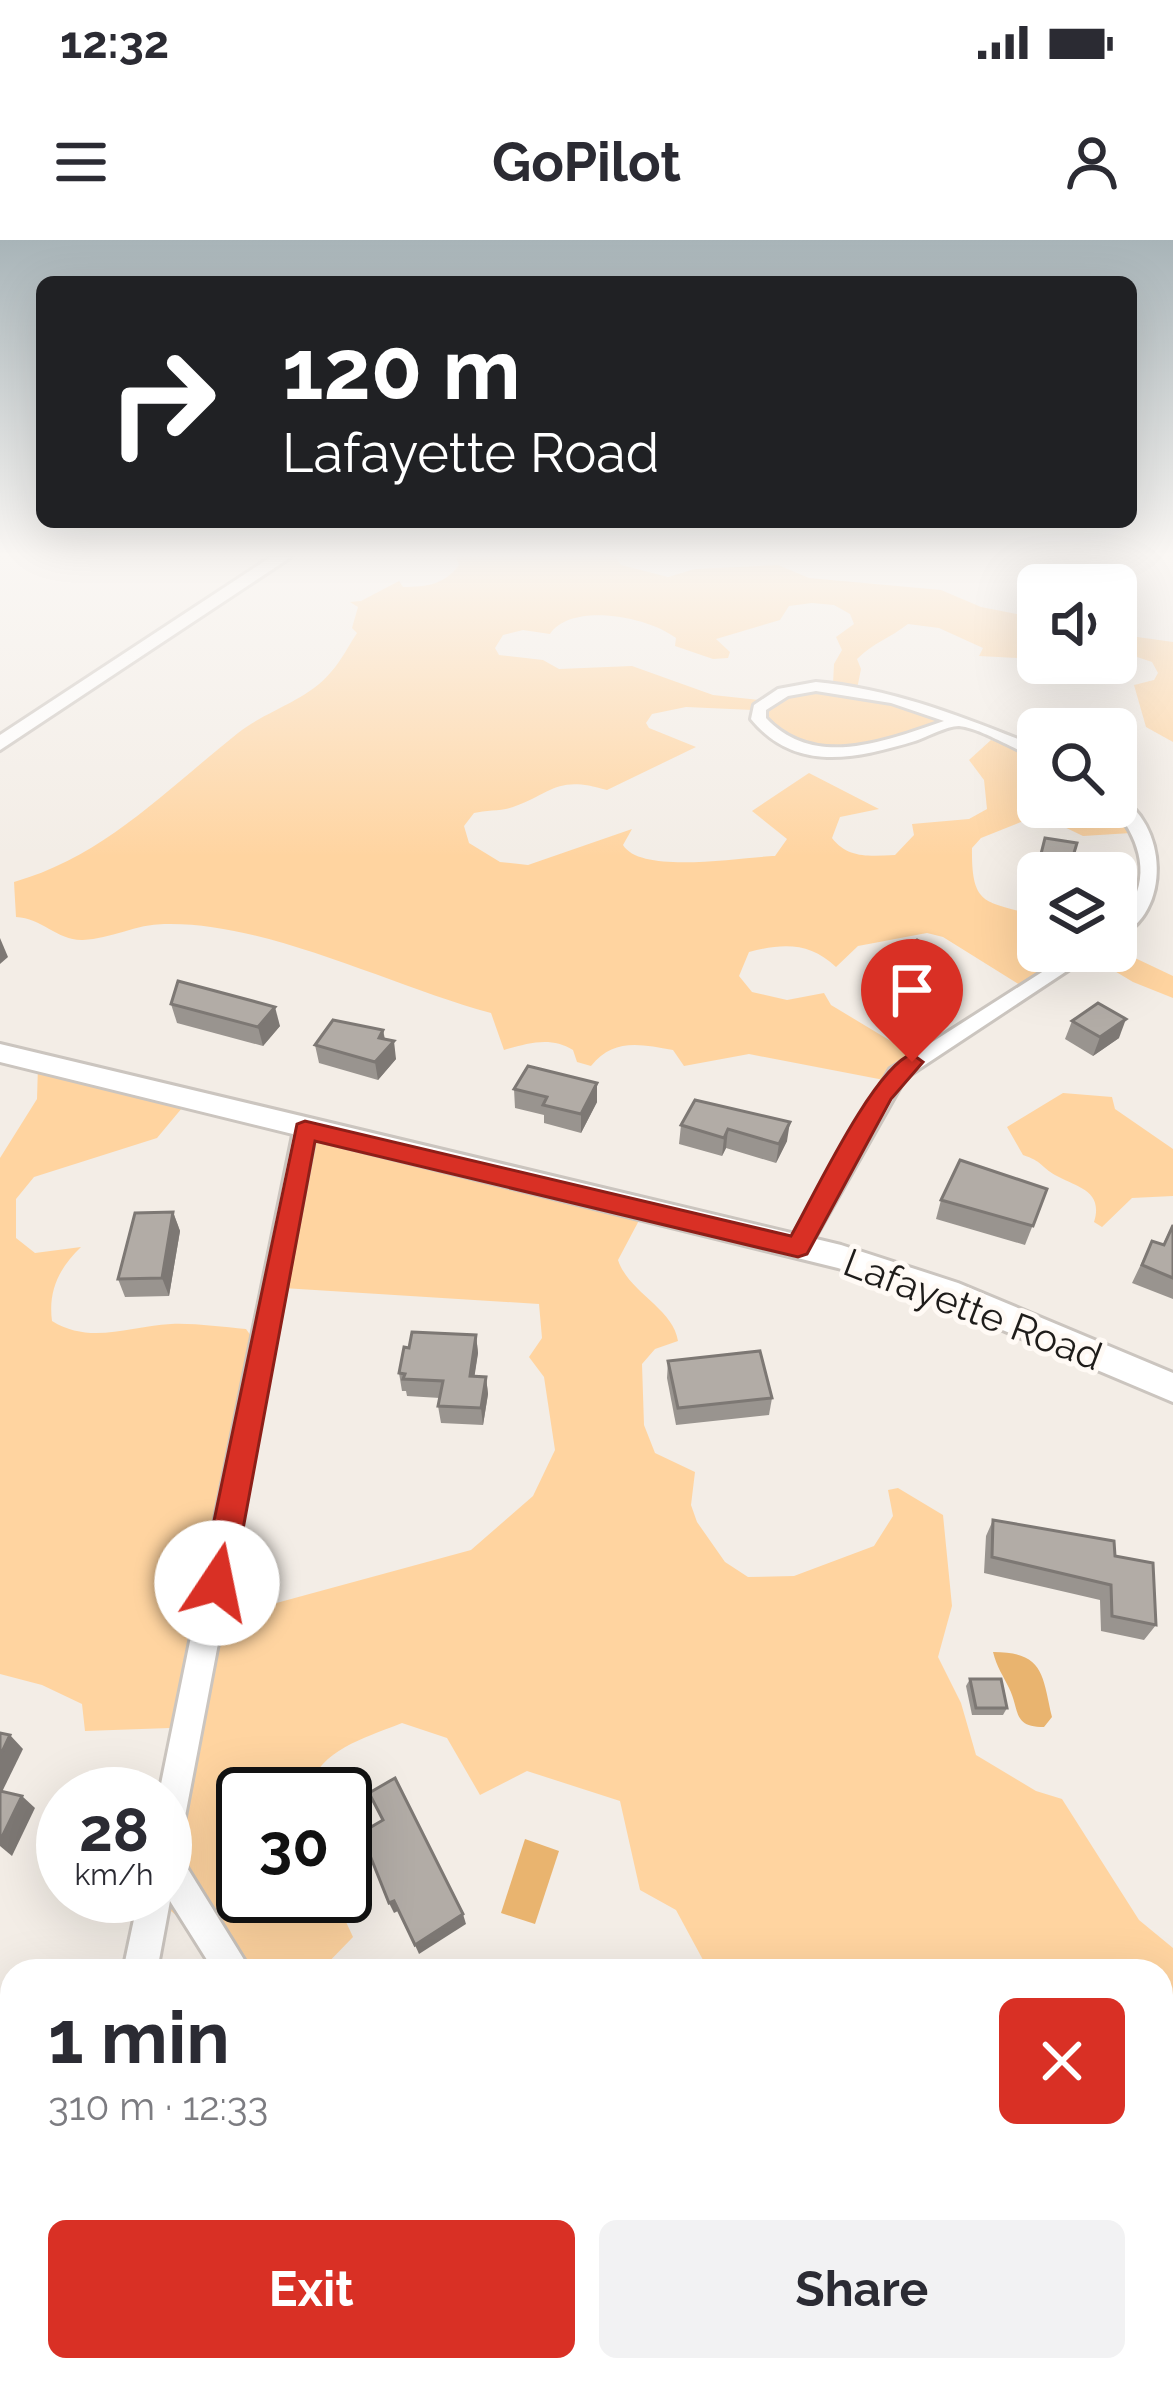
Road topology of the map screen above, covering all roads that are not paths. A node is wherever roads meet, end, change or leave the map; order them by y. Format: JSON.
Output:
{"nodes":[{"id":1,"x":131,"y":657,"type":"edge"},
{"id":2,"x":955,"y":722,"type":"junction"},
{"id":3,"x":0,"y":744,"type":"edge"},
{"id":4,"x":1017,"y":745,"type":"edge"},
{"id":5,"x":1137,"y":826,"type":"edge"},
{"id":6,"x":1137,"y":907,"type":"edge"},
{"id":7,"x":1055,"y":972,"type":"edge"},
{"id":8,"x":0,"y":1053,"type":"edge"},
{"id":9,"x":305,"y":1130,"type":"junction"},
{"id":10,"x":798,"y":1247,"type":"junction"},
{"id":11,"x":1173,"y":1388,"type":"edge"},
{"id":12,"x":180,"y":1767,"type":"edge"},
{"id":13,"x":192,"y":1905,"type":"edge"},
{"id":14,"x":150,"y":1923,"type":"edge"},
{"id":15,"x":142,"y":1959,"type":"edge"},
{"id":16,"x":227,"y":1959,"type":"edge"}],
"edges":[{"from":1,"to":3,"type":"street"},
{"from":2,"to":2,"type":"street"},
{"from":2,"to":4,"type":"street"},
{"from":5,"to":6,"type":"street"},
{"from":7,"to":10,"type":"street"},
{"from":8,"to":9,"type":"street","name":"Lafayette Road"},
{"from":9,"to":10,"type":"street","name":"Lafayette Road"},
{"from":9,"to":12,"type":"street"},
{"from":10,"to":11,"type":"street","name":"Lafayette Road"},
{"from":13,"to":16,"type":"street"},
{"from":14,"to":15,"type":"street"}]}
